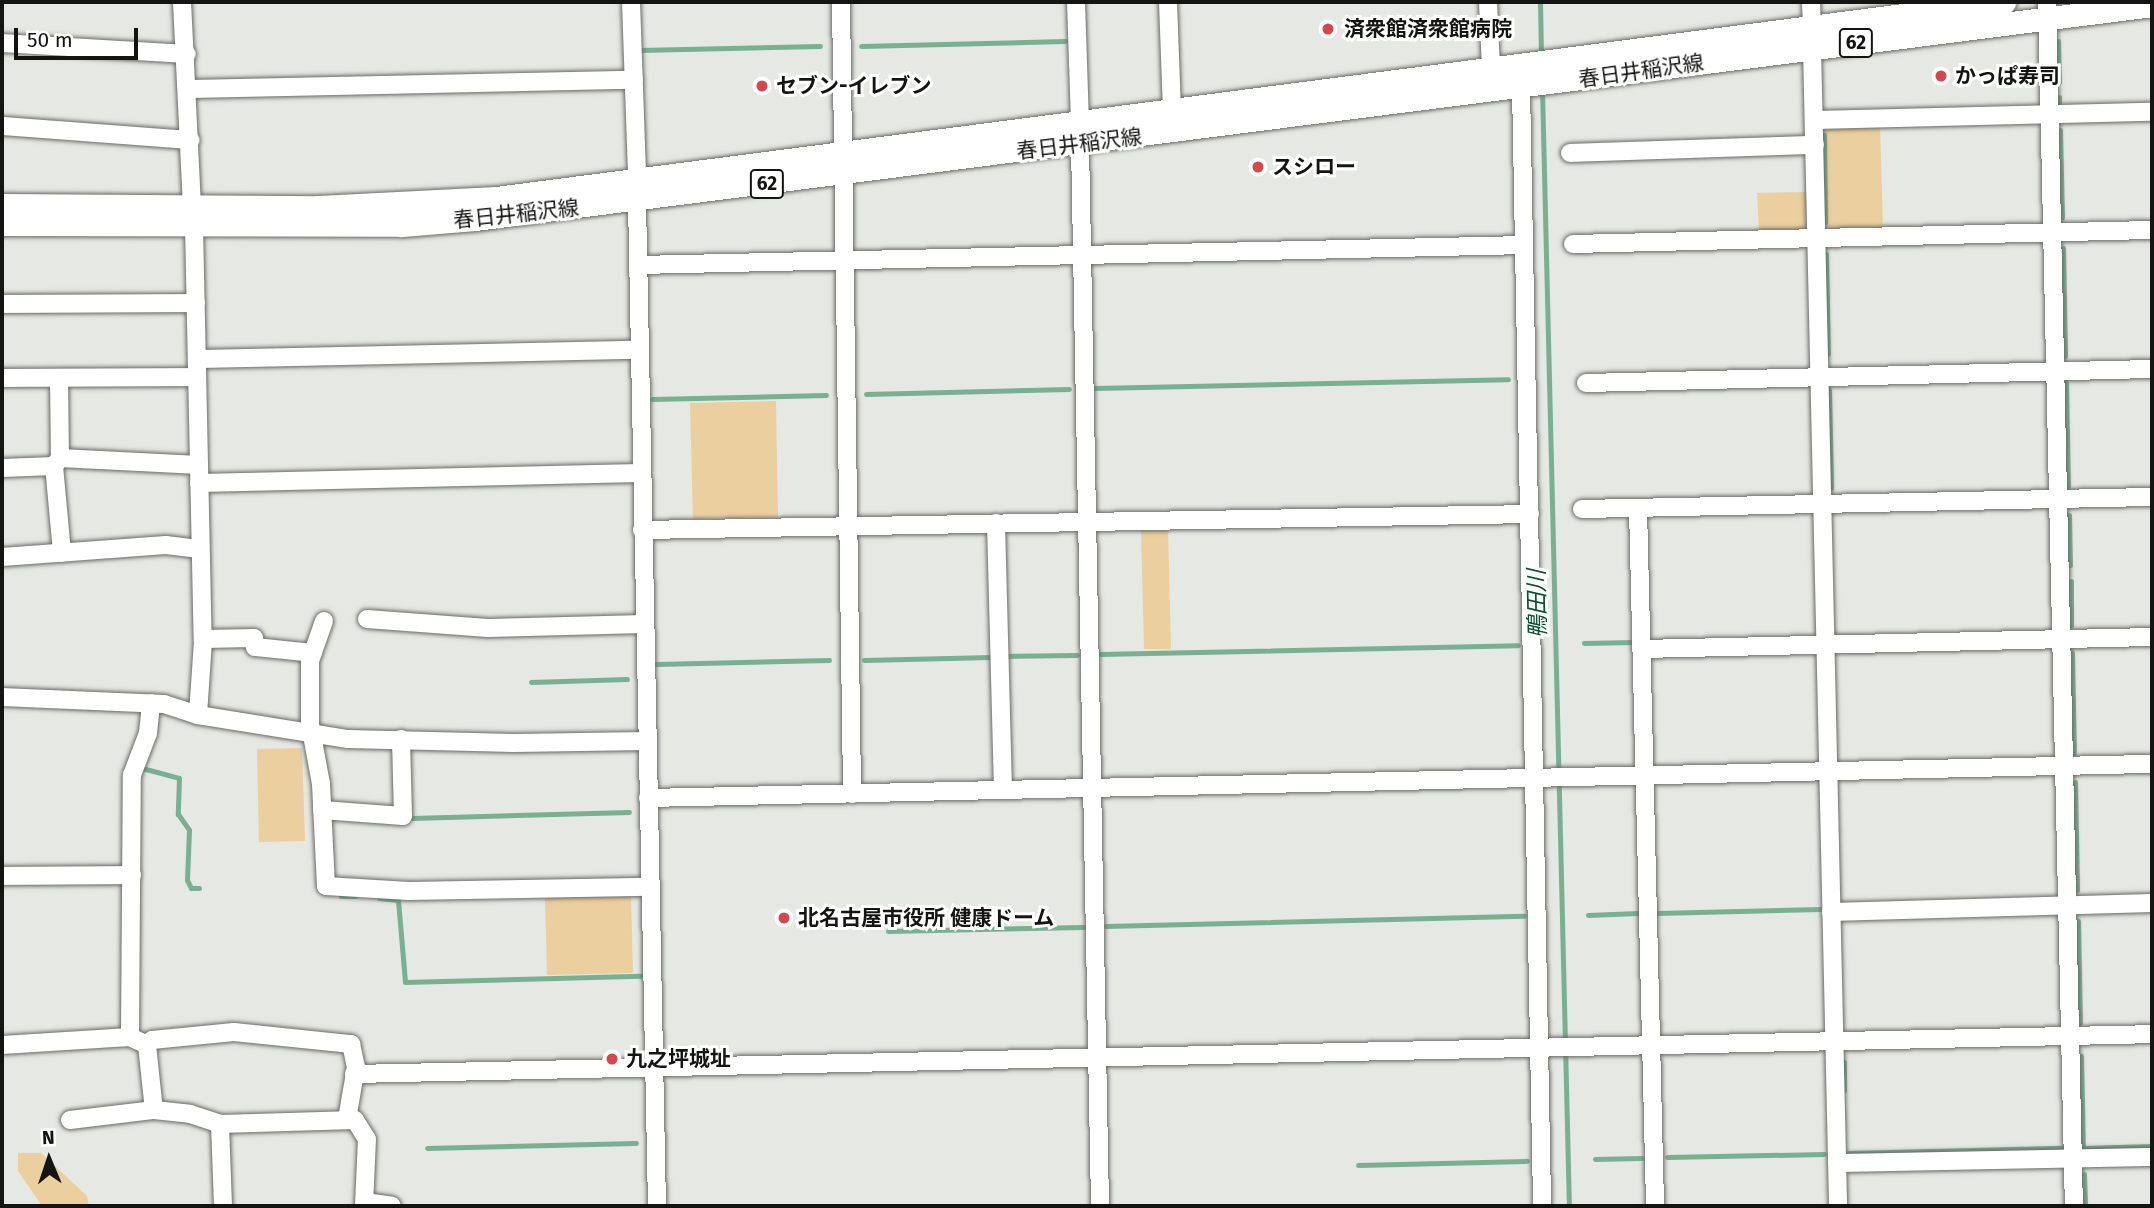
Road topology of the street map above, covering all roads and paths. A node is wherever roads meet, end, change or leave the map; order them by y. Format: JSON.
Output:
{"nodes":[{"id":1,"x":182,"y":2,"type":"edge"},
{"id":2,"x":631,"y":2,"type":"edge"},
{"id":3,"x":841,"y":2,"type":"edge"},
{"id":4,"x":1076,"y":2,"type":"edge"},
{"id":5,"x":1168,"y":2,"type":"edge"},
{"id":6,"x":1488,"y":2,"type":"edge"},
{"id":7,"x":1811,"y":2,"type":"edge"},
{"id":8,"x":2004,"y":2,"type":"edge"},
{"id":9,"x":2152,"y":5,"type":"edge"},
{"id":10,"x":2047,"y":10,"type":"edge"},
{"id":11,"x":1812,"y":38,"type":"junction"},
{"id":12,"x":2,"y":43,"type":"edge"},
{"id":13,"x":187,"y":54,"type":"junction"},
{"id":14,"x":1491,"y":68,"type":"junction"},
{"id":15,"x":1525,"y":79,"type":"junction"},
{"id":16,"x":634,"y":80,"type":"junction"},
{"id":17,"x":188,"y":89,"type":"junction"},
{"id":18,"x":1172,"y":111,"type":"junction"},
{"id":19,"x":2152,"y":112,"type":"edge"},
{"id":20,"x":2050,"y":115,"type":"junction"},
{"id":21,"x":1814,"y":120,"type":"junction"},
{"id":22,"x":2,"y":126,"type":"edge"},
{"id":23,"x":1080,"y":133,"type":"junction"},
{"id":24,"x":190,"y":141,"type":"junction"},
{"id":25,"x":1815,"y":145,"type":"junction"},
{"id":26,"x":844,"y":150,"type":"junction"},
{"id":27,"x":1570,"y":153,"type":"dead end"},
{"id":28,"x":842,"y":175,"type":"junction"},
{"id":29,"x":637,"y":178,"type":"junction"},
{"id":30,"x":637,"y":201,"type":"junction"},
{"id":31,"x":2,"y":205,"type":"edge"},
{"id":32,"x":193,"y":216,"type":"junction"},
{"id":33,"x":2,"y":224,"type":"edge"},
{"id":34,"x":2152,"y":230,"type":"edge"},
{"id":35,"x":2052,"y":232,"type":"junction"},
{"id":36,"x":1818,"y":238,"type":"junction"},
{"id":37,"x":1573,"y":244,"type":"dead end"},
{"id":38,"x":1524,"y":245,"type":"junction"},
{"id":39,"x":1081,"y":255,"type":"junction"},
{"id":40,"x":843,"y":260,"type":"junction"},
{"id":41,"x":638,"y":265,"type":"junction"},
{"id":42,"x":196,"y":303,"type":"junction"},
{"id":43,"x":2,"y":304,"type":"edge"},
{"id":44,"x":639,"y":350,"type":"junction"},
{"id":45,"x":197,"y":368,"type":"junction"},
{"id":46,"x":2152,"y":369,"type":"edge"},
{"id":47,"x":2055,"y":372,"type":"junction"},
{"id":48,"x":1819,"y":377,"type":"junction"},
{"id":49,"x":2,"y":378,"type":"edge"},
{"id":50,"x":60,"y":378,"type":"junction"},
{"id":51,"x":1586,"y":383,"type":"dead end"},
{"id":52,"x":57,"y":462,"type":"junction"},
{"id":53,"x":2,"y":468,"type":"edge"},
{"id":54,"x":641,"y":472,"type":"junction"},
{"id":55,"x":199,"y":474,"type":"junction"},
{"id":56,"x":2152,"y":497,"type":"edge"},
{"id":57,"x":2058,"y":499,"type":"junction"},
{"id":58,"x":1822,"y":504,"type":"junction"},
{"id":59,"x":1638,"y":508,"type":"junction"},
{"id":60,"x":1582,"y":509,"type":"dead end"},
{"id":61,"x":1530,"y":513,"type":"junction"},
{"id":62,"x":1086,"y":522,"type":"junction"},
{"id":63,"x":996,"y":523,"type":"junction"},
{"id":64,"x":848,"y":526,"type":"junction"},
{"id":65,"x":642,"y":530,"type":"junction"},
{"id":66,"x":200,"y":549,"type":"junction"},
{"id":67,"x":62,"y":553,"type":"junction"},
{"id":68,"x":2,"y":557,"type":"edge"},
{"id":69,"x":368,"y":619,"type":"dead end"},
{"id":70,"x":324,"y":621,"type":"dead end"},
{"id":71,"x":644,"y":624,"type":"junction"},
{"id":72,"x":2152,"y":637,"type":"edge"},
{"id":73,"x":203,"y":639,"type":"junction"},
{"id":74,"x":2061,"y":639,"type":"junction"},
{"id":75,"x":1825,"y":644,"type":"junction"},
{"id":76,"x":1642,"y":649,"type":"junction"},
{"id":77,"x":313,"y":653,"type":"junction"},
{"id":78,"x":2,"y":696,"type":"edge"},
{"id":79,"x":151,"y":703,"type":"junction"},
{"id":80,"x":198,"y":715,"type":"junction"},
{"id":81,"x":313,"y":736,"type":"junction"},
{"id":82,"x":401,"y":740,"type":"junction"},
{"id":83,"x":647,"y":741,"type":"junction"},
{"id":84,"x":2152,"y":764,"type":"edge"},
{"id":85,"x":2064,"y":766,"type":"junction"},
{"id":86,"x":1828,"y":772,"type":"junction"},
{"id":87,"x":1645,"y":776,"type":"junction"},
{"id":88,"x":1540,"y":778,"type":"junction"},
{"id":89,"x":1090,"y":789,"type":"junction"},
{"id":90,"x":1003,"y":790,"type":"junction"},
{"id":91,"x":852,"y":794,"type":"junction"},
{"id":92,"x":648,"y":799,"type":"junction"},
{"id":93,"x":322,"y":810,"type":"junction"},
{"id":94,"x":132,"y":875,"type":"junction"},
{"id":95,"x":2,"y":876,"type":"edge"},
{"id":96,"x":650,"y":887,"type":"junction"},
{"id":97,"x":2152,"y":903,"type":"edge"},
{"id":98,"x":2067,"y":905,"type":"junction"},
{"id":99,"x":1831,"y":912,"type":"junction"},
{"id":100,"x":2152,"y":1034,"type":"edge"},
{"id":101,"x":2070,"y":1036,"type":"junction"},
{"id":102,"x":130,"y":1037,"type":"junction"},
{"id":103,"x":1834,"y":1041,"type":"junction"},
{"id":104,"x":2,"y":1045,"type":"edge"},
{"id":105,"x":148,"y":1045,"type":"junction"},
{"id":106,"x":1651,"y":1045,"type":"junction"},
{"id":107,"x":1542,"y":1048,"type":"junction"},
{"id":108,"x":1094,"y":1058,"type":"junction"},
{"id":109,"x":653,"y":1070,"type":"junction"},
{"id":110,"x":354,"y":1074,"type":"junction"},
{"id":111,"x":154,"y":1110,"type":"junction"},
{"id":112,"x":70,"y":1119,"type":"dead end"},
{"id":113,"x":347,"y":1119,"type":"junction"},
{"id":114,"x":220,"y":1124,"type":"junction"},
{"id":115,"x":2152,"y":1157,"type":"edge"},
{"id":116,"x":2073,"y":1159,"type":"junction"},
{"id":117,"x":1837,"y":1163,"type":"junction"},
{"id":118,"x":365,"y":1204,"type":"edge"},
{"id":119,"x":223,"y":1206,"type":"edge"},
{"id":120,"x":392,"y":1206,"type":"edge"},
{"id":121,"x":657,"y":1206,"type":"edge"},
{"id":122,"x":1100,"y":1206,"type":"edge"},
{"id":123,"x":1542,"y":1206,"type":"edge"},
{"id":124,"x":1656,"y":1206,"type":"edge"},
{"id":125,"x":1838,"y":1206,"type":"edge"},
{"id":126,"x":2074,"y":1206,"type":"edge"}],
"edges":[{"from":1,"to":13,"type":"street"},
{"from":2,"to":16,"type":"street"},
{"from":3,"to":26,"type":"street"},
{"from":4,"to":23,"type":"street"},
{"from":5,"to":18,"type":"street"},
{"from":6,"to":14,"type":"street"},
{"from":7,"to":11,"type":"street"},
{"from":8,"to":11,"type":"main road","name":"春日井稲沢線","number":"62"},
{"from":9,"to":10,"type":"main road","name":"春日井稲沢線","number":"62"},
{"from":10,"to":11,"type":"main road","name":"春日井稲沢線","number":"62"},
{"from":10,"to":20,"type":"street"},
{"from":11,"to":15,"type":"main road","name":"春日井稲沢線","number":"62"},
{"from":11,"to":21,"type":"street"},
{"from":12,"to":13,"type":"street"},
{"from":13,"to":17,"type":"street"},
{"from":14,"to":15,"type":"main road","name":"春日井稲沢線","number":"62"},
{"from":14,"to":18,"type":"main road","name":"春日井稲沢線","number":"62"},
{"from":15,"to":23,"type":"main road","name":"春日井稲沢線","number":"62"},
{"from":15,"to":38,"type":"street"},
{"from":16,"to":17,"type":"street"},
{"from":16,"to":29,"type":"street"},
{"from":17,"to":24,"type":"street"},
{"from":18,"to":23,"type":"main road","name":"春日井稲沢線","number":"62"},
{"from":19,"to":20,"type":"street"},
{"from":20,"to":21,"type":"street"},
{"from":20,"to":35,"type":"street"},
{"from":21,"to":25,"type":"street"},
{"from":22,"to":24,"type":"street"},
{"from":23,"to":26,"type":"main road","name":"春日井稲沢線","number":"62"},
{"from":23,"to":28,"type":"main road","name":"春日井稲沢線","number":"62"},
{"from":23,"to":39,"type":"street"},
{"from":24,"to":32,"type":"street"},
{"from":25,"to":27,"type":"street"},
{"from":25,"to":36,"type":"street"},
{"from":26,"to":28,"type":"street"},
{"from":26,"to":29,"type":"main road","name":"春日井稲沢線","number":"62"},
{"from":28,"to":30,"type":"main road","name":"春日井稲沢線","number":"62"},
{"from":28,"to":40,"type":"street"},
{"from":29,"to":32,"type":"main road","name":"春日井稲沢線","number":"62"},
{"from":30,"to":32,"type":"main road","name":"春日井稲沢線","number":"62"},
{"from":30,"to":41,"type":"street"},
{"from":31,"to":32,"type":"main road","name":"春日井稲沢線","number":"62"},
{"from":32,"to":33,"type":"main road","name":"春日井稲沢線","number":"62"},
{"from":32,"to":42,"type":"street"},
{"from":34,"to":35,"type":"street"},
{"from":35,"to":36,"type":"street"},
{"from":35,"to":47,"type":"street"},
{"from":36,"to":37,"type":"street"},
{"from":36,"to":48,"type":"street"},
{"from":38,"to":39,"type":"street"},
{"from":38,"to":61,"type":"street"},
{"from":39,"to":40,"type":"street"},
{"from":39,"to":62,"type":"street"},
{"from":40,"to":41,"type":"street"},
{"from":40,"to":64,"type":"street"},
{"from":41,"to":44,"type":"street"},
{"from":42,"to":43,"type":"street"},
{"from":42,"to":45,"type":"street"},
{"from":44,"to":45,"type":"street"},
{"from":44,"to":54,"type":"street"},
{"from":45,"to":50,"type":"street"},
{"from":45,"to":55,"type":"street"},
{"from":46,"to":47,"type":"street"},
{"from":47,"to":48,"type":"street"},
{"from":47,"to":57,"type":"street"},
{"from":48,"to":51,"type":"street"},
{"from":48,"to":58,"type":"street"},
{"from":49,"to":50,"type":"street"},
{"from":50,"to":52,"type":"street"},
{"from":52,"to":53,"type":"street"},
{"from":52,"to":55,"type":"street"},
{"from":52,"to":67,"type":"street"},
{"from":54,"to":55,"type":"street"},
{"from":54,"to":65,"type":"street"},
{"from":55,"to":66,"type":"street"},
{"from":56,"to":57,"type":"street"},
{"from":57,"to":58,"type":"street"},
{"from":57,"to":74,"type":"street"},
{"from":58,"to":59,"type":"street"},
{"from":58,"to":75,"type":"street"},
{"from":59,"to":60,"type":"street"},
{"from":59,"to":76,"type":"street"},
{"from":61,"to":62,"type":"street"},
{"from":61,"to":88,"type":"street"},
{"from":62,"to":63,"type":"street"},
{"from":62,"to":89,"type":"street"},
{"from":63,"to":64,"type":"street"},
{"from":63,"to":90,"type":"street"},
{"from":64,"to":65,"type":"street"},
{"from":64,"to":91,"type":"street"},
{"from":65,"to":71,"type":"street"},
{"from":66,"to":67,"type":"street"},
{"from":66,"to":73,"type":"street"},
{"from":67,"to":68,"type":"street"},
{"from":69,"to":71,"type":"street"},
{"from":70,"to":77,"type":"street"},
{"from":71,"to":83,"type":"street"},
{"from":72,"to":74,"type":"street"},
{"from":73,"to":77,"type":"street"},
{"from":73,"to":80,"type":"street"},
{"from":74,"to":75,"type":"street"},
{"from":74,"to":85,"type":"street"},
{"from":75,"to":76,"type":"street"},
{"from":75,"to":86,"type":"street"},
{"from":76,"to":87,"type":"street"},
{"from":77,"to":81,"type":"street"},
{"from":78,"to":79,"type":"street"},
{"from":79,"to":80,"type":"street"},
{"from":79,"to":94,"type":"street"},
{"from":80,"to":81,"type":"street"},
{"from":81,"to":82,"type":"street"},
{"from":81,"to":93,"type":"street"},
{"from":82,"to":83,"type":"street"},
{"from":82,"to":93,"type":"street"},
{"from":83,"to":92,"type":"street"},
{"from":84,"to":85,"type":"street"},
{"from":85,"to":86,"type":"street"},
{"from":85,"to":98,"type":"street"},
{"from":86,"to":87,"type":"street"},
{"from":86,"to":99,"type":"street"},
{"from":87,"to":88,"type":"street"},
{"from":87,"to":106,"type":"street"},
{"from":88,"to":89,"type":"street"},
{"from":88,"to":107,"type":"street"},
{"from":89,"to":90,"type":"street"},
{"from":89,"to":108,"type":"street"},
{"from":90,"to":91,"type":"street"},
{"from":91,"to":92,"type":"street"},
{"from":92,"to":96,"type":"street"},
{"from":93,"to":96,"type":"street"},
{"from":94,"to":95,"type":"street"},
{"from":94,"to":102,"type":"street"},
{"from":96,"to":109,"type":"street"},
{"from":97,"to":98,"type":"street"},
{"from":98,"to":99,"type":"street"},
{"from":98,"to":101,"type":"street"},
{"from":99,"to":103,"type":"street"},
{"from":100,"to":101,"type":"street"},
{"from":101,"to":103,"type":"street"},
{"from":101,"to":116,"type":"street"},
{"from":102,"to":104,"type":"street"},
{"from":102,"to":105,"type":"street"},
{"from":103,"to":106,"type":"street"},
{"from":103,"to":117,"type":"street"},
{"from":105,"to":110,"type":"street"},
{"from":105,"to":111,"type":"street"},
{"from":106,"to":107,"type":"street"},
{"from":106,"to":124,"type":"street"},
{"from":107,"to":108,"type":"street"},
{"from":107,"to":123,"type":"street"},
{"from":108,"to":109,"type":"street"},
{"from":108,"to":122,"type":"street"},
{"from":109,"to":110,"type":"street"},
{"from":109,"to":121,"type":"street"},
{"from":110,"to":113,"type":"street"},
{"from":111,"to":112,"type":"street"},
{"from":111,"to":114,"type":"street"},
{"from":113,"to":114,"type":"street"},
{"from":113,"to":118,"type":"street"},
{"from":114,"to":119,"type":"street"},
{"from":115,"to":116,"type":"street"},
{"from":116,"to":117,"type":"street"},
{"from":116,"to":126,"type":"street"},
{"from":117,"to":125,"type":"street"},
{"from":118,"to":120,"type":"street"}]}
